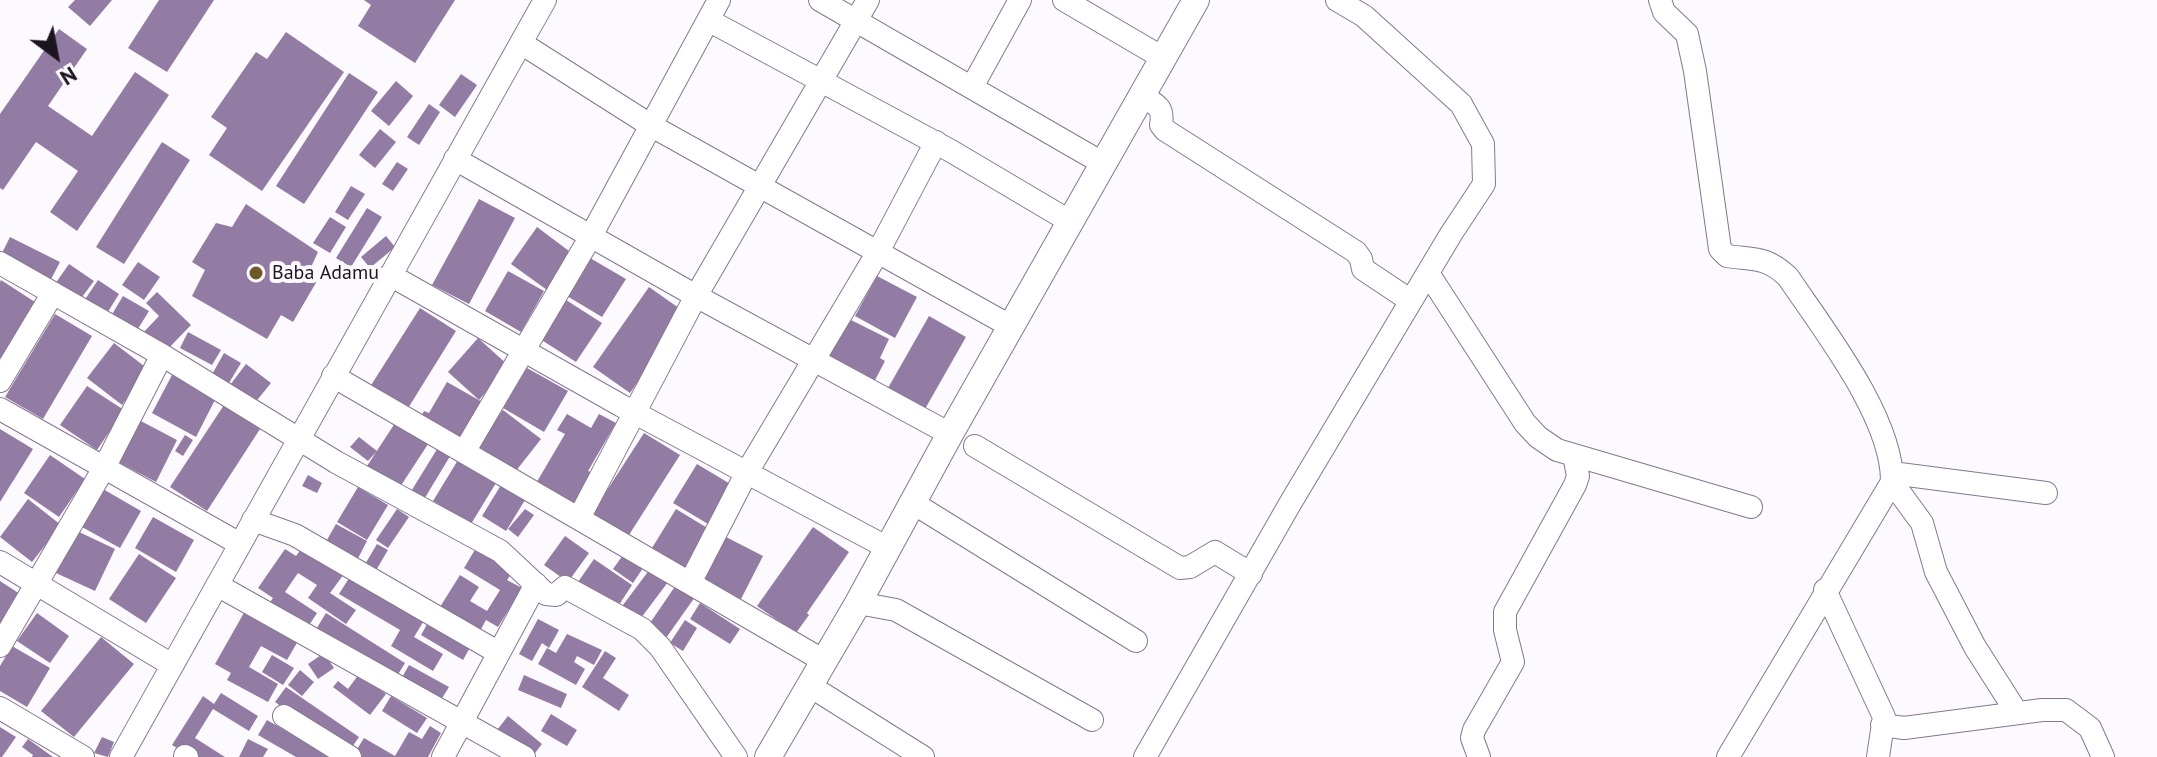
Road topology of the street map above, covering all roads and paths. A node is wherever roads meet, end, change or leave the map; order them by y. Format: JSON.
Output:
{"nodes":[{"id":1,"x":545,"y":0,"type":"edge"},
{"id":2,"x":820,"y":0,"type":"edge"},
{"id":3,"x":868,"y":0,"type":"edge"},
{"id":4,"x":1020,"y":0,"type":"edge"},
{"id":5,"x":1064,"y":0,"type":"edge"},
{"id":6,"x":1196,"y":0,"type":"edge"},
{"id":7,"x":1337,"y":0,"type":"edge"},
{"id":8,"x":1660,"y":0,"type":"edge"},
{"id":9,"x":713,"y":10,"type":"edge"},
{"id":10,"x":857,"y":20,"type":"junction"},
{"id":11,"x":521,"y":43,"type":"junction"},
{"id":12,"x":1163,"y":58,"type":"junction"},
{"id":13,"x":821,"y":81,"type":"junction"},
{"id":14,"x":972,"y":87,"type":"junction"},
{"id":15,"x":1142,"y":96,"type":"junction"},
{"id":16,"x":650,"y":125,"type":"junction"},
{"id":17,"x":936,"y":142,"type":"junction"},
{"id":18,"x":455,"y":159,"type":"junction"},
{"id":19,"x":1104,"y":164,"type":"junction"},
{"id":20,"x":759,"y":186,"type":"junction"},
{"id":21,"x":1071,"y":222,"type":"junction"},
{"id":22,"x":591,"y":236,"type":"junction"},
{"id":23,"x":878,"y":252,"type":"junction"},
{"id":24,"x":0,"y":263,"type":"edge"},
{"id":25,"x":1428,"y":273,"type":"junction"},
{"id":26,"x":390,"y":275,"type":"junction"},
{"id":27,"x":53,"y":293,"type":"junction"},
{"id":28,"x":696,"y":296,"type":"junction"},
{"id":29,"x":1411,"y":301,"type":"junction"},
{"id":30,"x":1012,"y":327,"type":"junction"},
{"id":31,"x":523,"y":351,"type":"junction"},
{"id":32,"x":162,"y":355,"type":"junction"},
{"id":33,"x":815,"y":360,"type":"junction"},
{"id":34,"x":333,"y":376,"type":"junction"},
{"id":35,"x":0,"y":381,"type":"edge"},
{"id":36,"x":0,"y":409,"type":"edge"},
{"id":37,"x":635,"y":413,"type":"junction"},
{"id":38,"x":950,"y":434,"type":"junction"},
{"id":39,"x":299,"y":437,"type":"junction"},
{"id":40,"x":975,"y":446,"type":"dead end"},
{"id":41,"x":464,"y":452,"type":"junction"},
{"id":42,"x":1574,"y":455,"type":"junction"},
{"id":43,"x":104,"y":468,"type":"junction"},
{"id":44,"x":747,"y":472,"type":"junction"},
{"id":45,"x":1892,"y":477,"type":"junction"},
{"id":46,"x":2046,"y":493,"type":"dead end"},
{"id":47,"x":913,"y":503,"type":"junction"},
{"id":48,"x":1751,"y":507,"type":"dead end"},
{"id":49,"x":579,"y":518,"type":"junction"},
{"id":50,"x":253,"y":520,"type":"junction"},
{"id":51,"x":240,"y":544,"type":"junction"},
{"id":52,"x":888,"y":548,"type":"junction"},
{"id":53,"x":0,"y":562,"type":"edge"},
{"id":54,"x":1251,"y":574,"type":"junction"},
{"id":55,"x":690,"y":583,"type":"junction"},
{"id":56,"x":37,"y":584,"type":"junction"},
{"id":57,"x":536,"y":584,"type":"junction"},
{"id":58,"x":217,"y":585,"type":"junction"},
{"id":59,"x":1825,"y":590,"type":"junction"},
{"id":60,"x":858,"y":603,"type":"junction"},
{"id":61,"x":1136,"y":641,"type":"dead end"},
{"id":62,"x":0,"y":646,"type":"edge"},
{"id":63,"x":499,"y":653,"type":"junction"},
{"id":64,"x":824,"y":661,"type":"junction"},
{"id":65,"x":172,"y":665,"type":"junction"},
{"id":66,"x":810,"y":686,"type":"junction"},
{"id":67,"x":0,"y":708,"type":"edge"},
{"id":68,"x":2017,"y":713,"type":"junction"},
{"id":69,"x":284,"y":716,"type":"dead end"},
{"id":70,"x":1092,"y":720,"type":"dead end"},
{"id":71,"x":463,"y":723,"type":"junction"},
{"id":72,"x":1882,"y":725,"type":"junction"},
{"id":73,"x":83,"y":757,"type":"edge"},
{"id":74,"x":121,"y":757,"type":"edge"},
{"id":75,"x":350,"y":757,"type":"edge"},
{"id":76,"x":443,"y":757,"type":"edge"},
{"id":77,"x":524,"y":757,"type":"edge"},
{"id":78,"x":736,"y":757,"type":"edge"},
{"id":79,"x":768,"y":757,"type":"edge"},
{"id":80,"x":923,"y":757,"type":"edge"},
{"id":81,"x":1145,"y":757,"type":"edge"},
{"id":82,"x":1479,"y":757,"type":"edge"},
{"id":83,"x":1728,"y":757,"type":"edge"},
{"id":84,"x":1878,"y":757,"type":"edge"},
{"id":85,"x":2103,"y":757,"type":"edge"}],
"edges":[{"from":1,"to":11,"type":"street"},
{"from":2,"to":10,"type":"street"},
{"from":3,"to":10,"type":"street"},
{"from":4,"to":14,"type":"street"},
{"from":5,"to":12,"type":"street"},
{"from":6,"to":12,"type":"street"},
{"from":7,"to":25,"type":"street"},
{"from":8,"to":45,"type":"street"},
{"from":9,"to":13,"type":"street"},
{"from":9,"to":16,"type":"street"},
{"from":10,"to":13,"type":"street"},
{"from":10,"to":14,"type":"street"},
{"from":11,"to":16,"type":"street"},
{"from":11,"to":18,"type":"street"},
{"from":12,"to":15,"type":"street"},
{"from":13,"to":17,"type":"street"},
{"from":13,"to":20,"type":"street"},
{"from":14,"to":19,"type":"street"},
{"from":15,"to":19,"type":"street"},
{"from":15,"to":29,"type":"street"},
{"from":16,"to":20,"type":"street"},
{"from":16,"to":22,"type":"street"},
{"from":17,"to":21,"type":"street"},
{"from":17,"to":23,"type":"street"},
{"from":18,"to":22,"type":"street"},
{"from":18,"to":26,"type":"street"},
{"from":19,"to":21,"type":"street"},
{"from":20,"to":23,"type":"street"},
{"from":20,"to":28,"type":"street"},
{"from":21,"to":30,"type":"street"},
{"from":22,"to":28,"type":"street"},
{"from":22,"to":31,"type":"street"},
{"from":23,"to":30,"type":"street"},
{"from":23,"to":33,"type":"street"},
{"from":24,"to":27,"type":"street"},
{"from":25,"to":29,"type":"street"},
{"from":25,"to":42,"type":"street"},
{"from":26,"to":31,"type":"street"},
{"from":26,"to":34,"type":"street"},
{"from":27,"to":32,"type":"street"},
{"from":27,"to":35,"type":"street"},
{"from":28,"to":33,"type":"street"},
{"from":28,"to":37,"type":"street"},
{"from":29,"to":54,"type":"street"},
{"from":30,"to":38,"type":"street"},
{"from":31,"to":37,"type":"street"},
{"from":31,"to":41,"type":"street"},
{"from":32,"to":39,"type":"street"},
{"from":32,"to":43,"type":"street"},
{"from":33,"to":38,"type":"street"},
{"from":33,"to":44,"type":"street"},
{"from":34,"to":39,"type":"street"},
{"from":34,"to":41,"type":"street"},
{"from":36,"to":43,"type":"street"},
{"from":37,"to":44,"type":"street"},
{"from":37,"to":49,"type":"street"},
{"from":38,"to":47,"type":"street"},
{"from":39,"to":50,"type":"street"},
{"from":39,"to":57,"type":"street"},
{"from":40,"to":54,"type":"street"},
{"from":41,"to":49,"type":"street"},
{"from":42,"to":48,"type":"street"},
{"from":42,"to":82,"type":"street"},
{"from":43,"to":51,"type":"street"},
{"from":43,"to":56,"type":"street"},
{"from":44,"to":52,"type":"street"},
{"from":44,"to":55,"type":"street"},
{"from":45,"to":46,"type":"street"},
{"from":45,"to":59,"type":"street"},
{"from":45,"to":68,"type":"street"},
{"from":47,"to":52,"type":"street"},
{"from":47,"to":61,"type":"street"},
{"from":49,"to":55,"type":"street"},
{"from":50,"to":51,"type":"street"},
{"from":50,"to":63,"type":"street"},
{"from":51,"to":58,"type":"street"},
{"from":52,"to":60,"type":"street"},
{"from":53,"to":56,"type":"street"},
{"from":54,"to":81,"type":"street"},
{"from":55,"to":64,"type":"street"},
{"from":56,"to":62,"type":"street"},
{"from":56,"to":65,"type":"street"},
{"from":57,"to":63,"type":"street"},
{"from":57,"to":78,"type":"street"},
{"from":58,"to":65,"type":"street"},
{"from":58,"to":71,"type":"street"},
{"from":59,"to":72,"type":"street"},
{"from":59,"to":83,"type":"street"},
{"from":60,"to":64,"type":"street"},
{"from":60,"to":70,"type":"street"},
{"from":63,"to":71,"type":"street"},
{"from":64,"to":66,"type":"street"},
{"from":65,"to":74,"type":"street"},
{"from":66,"to":79,"type":"street"},
{"from":66,"to":80,"type":"street"},
{"from":67,"to":73,"type":"street"},
{"from":68,"to":72,"type":"street"},
{"from":68,"to":85,"type":"street"},
{"from":69,"to":75,"type":"street"},
{"from":71,"to":76,"type":"street"},
{"from":71,"to":77,"type":"street"},
{"from":72,"to":84,"type":"street"}]}
